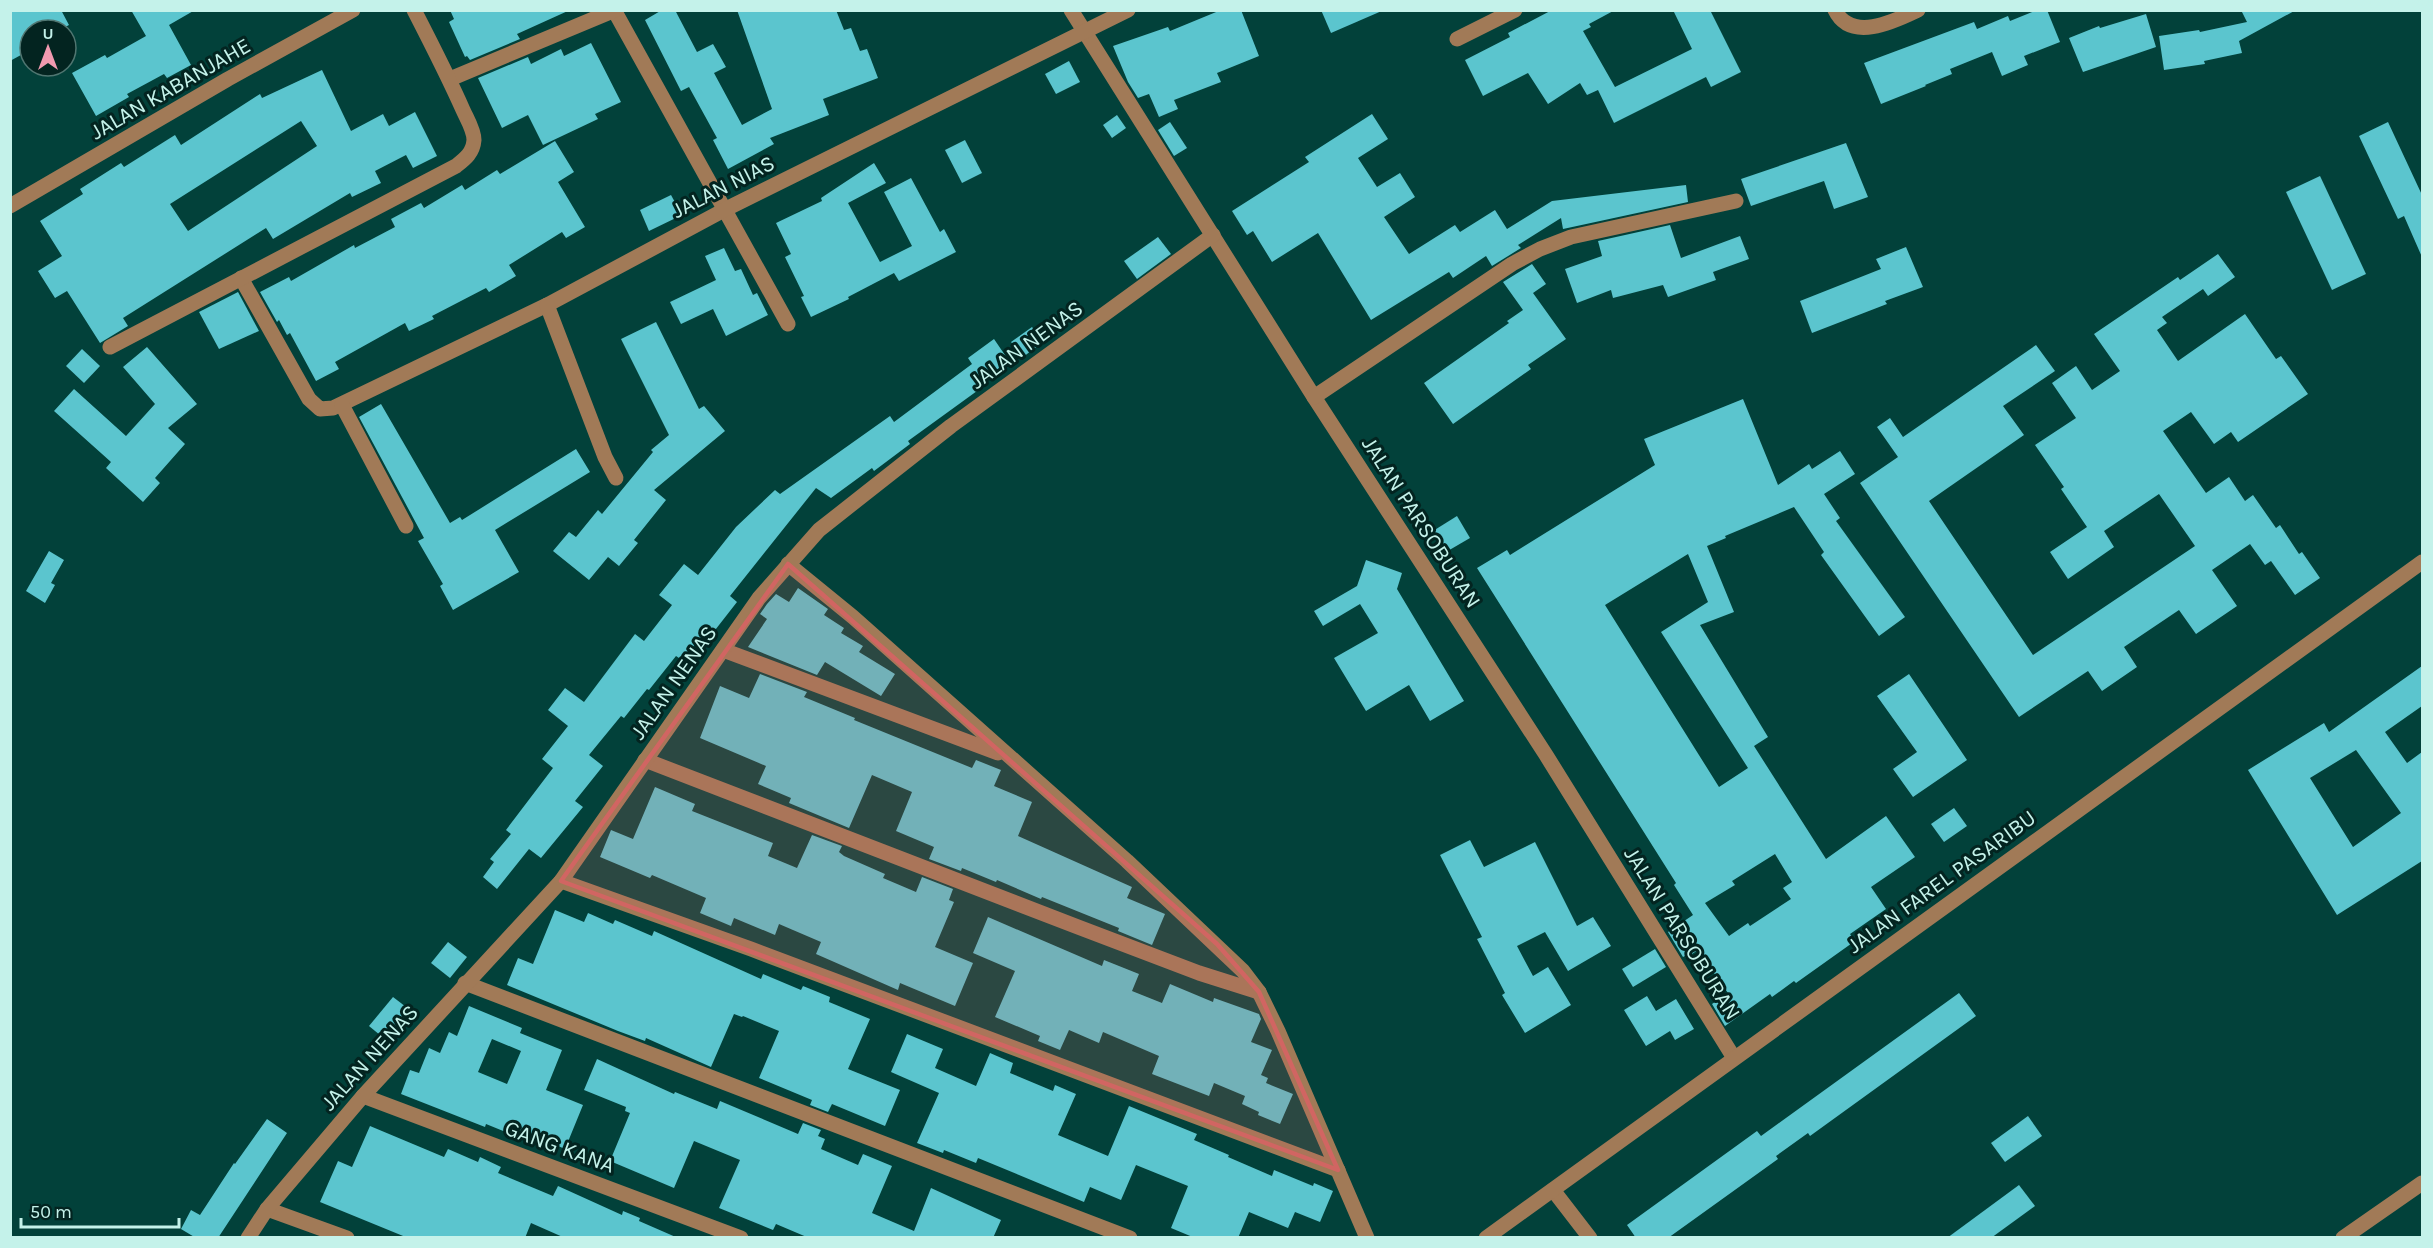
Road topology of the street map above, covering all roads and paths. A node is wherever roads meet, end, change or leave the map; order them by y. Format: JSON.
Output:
{"nodes":[{"id":1,"x":353,"y":10,"type":"edge"},
{"id":2,"x":414,"y":10,"type":"edge"},
{"id":3,"x":1071,"y":10,"type":"edge"},
{"id":4,"x":1128,"y":10,"type":"edge"},
{"id":5,"x":1515,"y":10,"type":"edge"},
{"id":6,"x":1835,"y":10,"type":"edge"},
{"id":7,"x":1918,"y":10,"type":"edge"},
{"id":8,"x":614,"y":11,"type":"edge"},
{"id":9,"x":1085,"y":31,"type":"junction"},
{"id":10,"x":1457,"y":39,"type":"dead end"},
{"id":11,"x":450,"y":78,"type":"junction"},
{"id":12,"x":1736,"y":201,"type":"dead end"},
{"id":13,"x":10,"y":206,"type":"edge"},
{"id":14,"x":726,"y":209,"type":"junction"},
{"id":15,"x":1213,"y":235,"type":"junction"},
{"id":16,"x":241,"y":278,"type":"junction"},
{"id":17,"x":547,"y":305,"type":"junction"},
{"id":18,"x":788,"y":324,"type":"dead end"},
{"id":19,"x":110,"y":347,"type":"dead end"},
{"id":20,"x":1314,"y":397,"type":"junction"},
{"id":21,"x":342,"y":405,"type":"junction"},
{"id":22,"x":616,"y":478,"type":"dead end"},
{"id":23,"x":406,"y":526,"type":"dead end"},
{"id":24,"x":2422,"y":562,"type":"edge"},
{"id":25,"x":788,"y":564,"type":"junction"},
{"id":26,"x":723,"y":650,"type":"junction"},
{"id":27,"x":1009,"y":757,"type":"junction"},
{"id":28,"x":645,"y":760,"type":"junction"},
{"id":29,"x":561,"y":880,"type":"junction"},
{"id":30,"x":465,"y":983,"type":"junction"},
{"id":31,"x":1259,"y":992,"type":"junction"},
{"id":32,"x":1734,"y":1058,"type":"junction"},
{"id":33,"x":363,"y":1096,"type":"junction"},
{"id":34,"x":1338,"y":1170,"type":"junction"},
{"id":35,"x":2422,"y":1183,"type":"edge"},
{"id":36,"x":1553,"y":1190,"type":"junction"},
{"id":37,"x":267,"y":1209,"type":"junction"},
{"id":38,"x":248,"y":1238,"type":"edge"},
{"id":39,"x":347,"y":1238,"type":"edge"},
{"id":40,"x":741,"y":1238,"type":"edge"},
{"id":41,"x":1130,"y":1238,"type":"edge"},
{"id":42,"x":1367,"y":1238,"type":"edge"},
{"id":43,"x":1486,"y":1238,"type":"edge"},
{"id":44,"x":1590,"y":1238,"type":"edge"},
{"id":45,"x":2343,"y":1238,"type":"edge"}],
"edges":[{"from":1,"to":13,"type":"street","name":"JALAN KABANJAHE"},
{"from":2,"to":11,"type":"street"},
{"from":3,"to":9,"type":"street","name":"JALAN PARSOBURAN"},
{"from":4,"to":9,"type":"street","name":"JALAN NIAS"},
{"from":5,"to":10,"type":"street"},
{"from":6,"to":7,"type":"street"},
{"from":8,"to":11,"type":"street"},
{"from":8,"to":14,"type":"street"},
{"from":9,"to":14,"type":"street","name":"JALAN NIAS"},
{"from":9,"to":15,"type":"street","name":"JALAN PARSOBURAN"},
{"from":11,"to":16,"type":"street"},
{"from":12,"to":20,"type":"street"},
{"from":14,"to":17,"type":"street","name":"JALAN NIAS"},
{"from":14,"to":18,"type":"street"},
{"from":15,"to":20,"type":"street","name":"JALAN PARSOBURAN"},
{"from":15,"to":25,"type":"street","name":"JALAN NENAS"},
{"from":16,"to":19,"type":"street"},
{"from":16,"to":21,"type":"street"},
{"from":17,"to":21,"type":"street","name":"JALAN NIAS"},
{"from":17,"to":22,"type":"street"},
{"from":20,"to":32,"type":"street","name":"JALAN PARSOBURAN"},
{"from":21,"to":23,"type":"street"},
{"from":24,"to":32,"type":"street","name":"JALAN FAREL PASARIBU"},
{"from":25,"to":26,"type":"street","name":"JALAN NENAS"},
{"from":25,"to":27,"type":"street"},
{"from":26,"to":27,"type":"street"},
{"from":26,"to":28,"type":"street","name":"JALAN NENAS"},
{"from":27,"to":31,"type":"street"},
{"from":28,"to":29,"type":"street","name":"JALAN NENAS"},
{"from":28,"to":31,"type":"street"},
{"from":29,"to":30,"type":"street","name":"JALAN NENAS"},
{"from":29,"to":34,"type":"street"},
{"from":30,"to":33,"type":"street","name":"JALAN NENAS"},
{"from":30,"to":41,"type":"street"},
{"from":31,"to":34,"type":"street"},
{"from":32,"to":36,"type":"street","name":"JALAN FAREL PASARIBU"},
{"from":33,"to":37,"type":"street","name":"JALAN NENAS"},
{"from":33,"to":40,"type":"street","name":"GANG KANA"},
{"from":34,"to":42,"type":"street"},
{"from":35,"to":45,"type":"street"},
{"from":36,"to":43,"type":"street","name":"JALAN FAREL PASARIBU"},
{"from":36,"to":44,"type":"street"},
{"from":37,"to":38,"type":"street","name":"JALAN NENAS"},
{"from":37,"to":39,"type":"street"}]}
